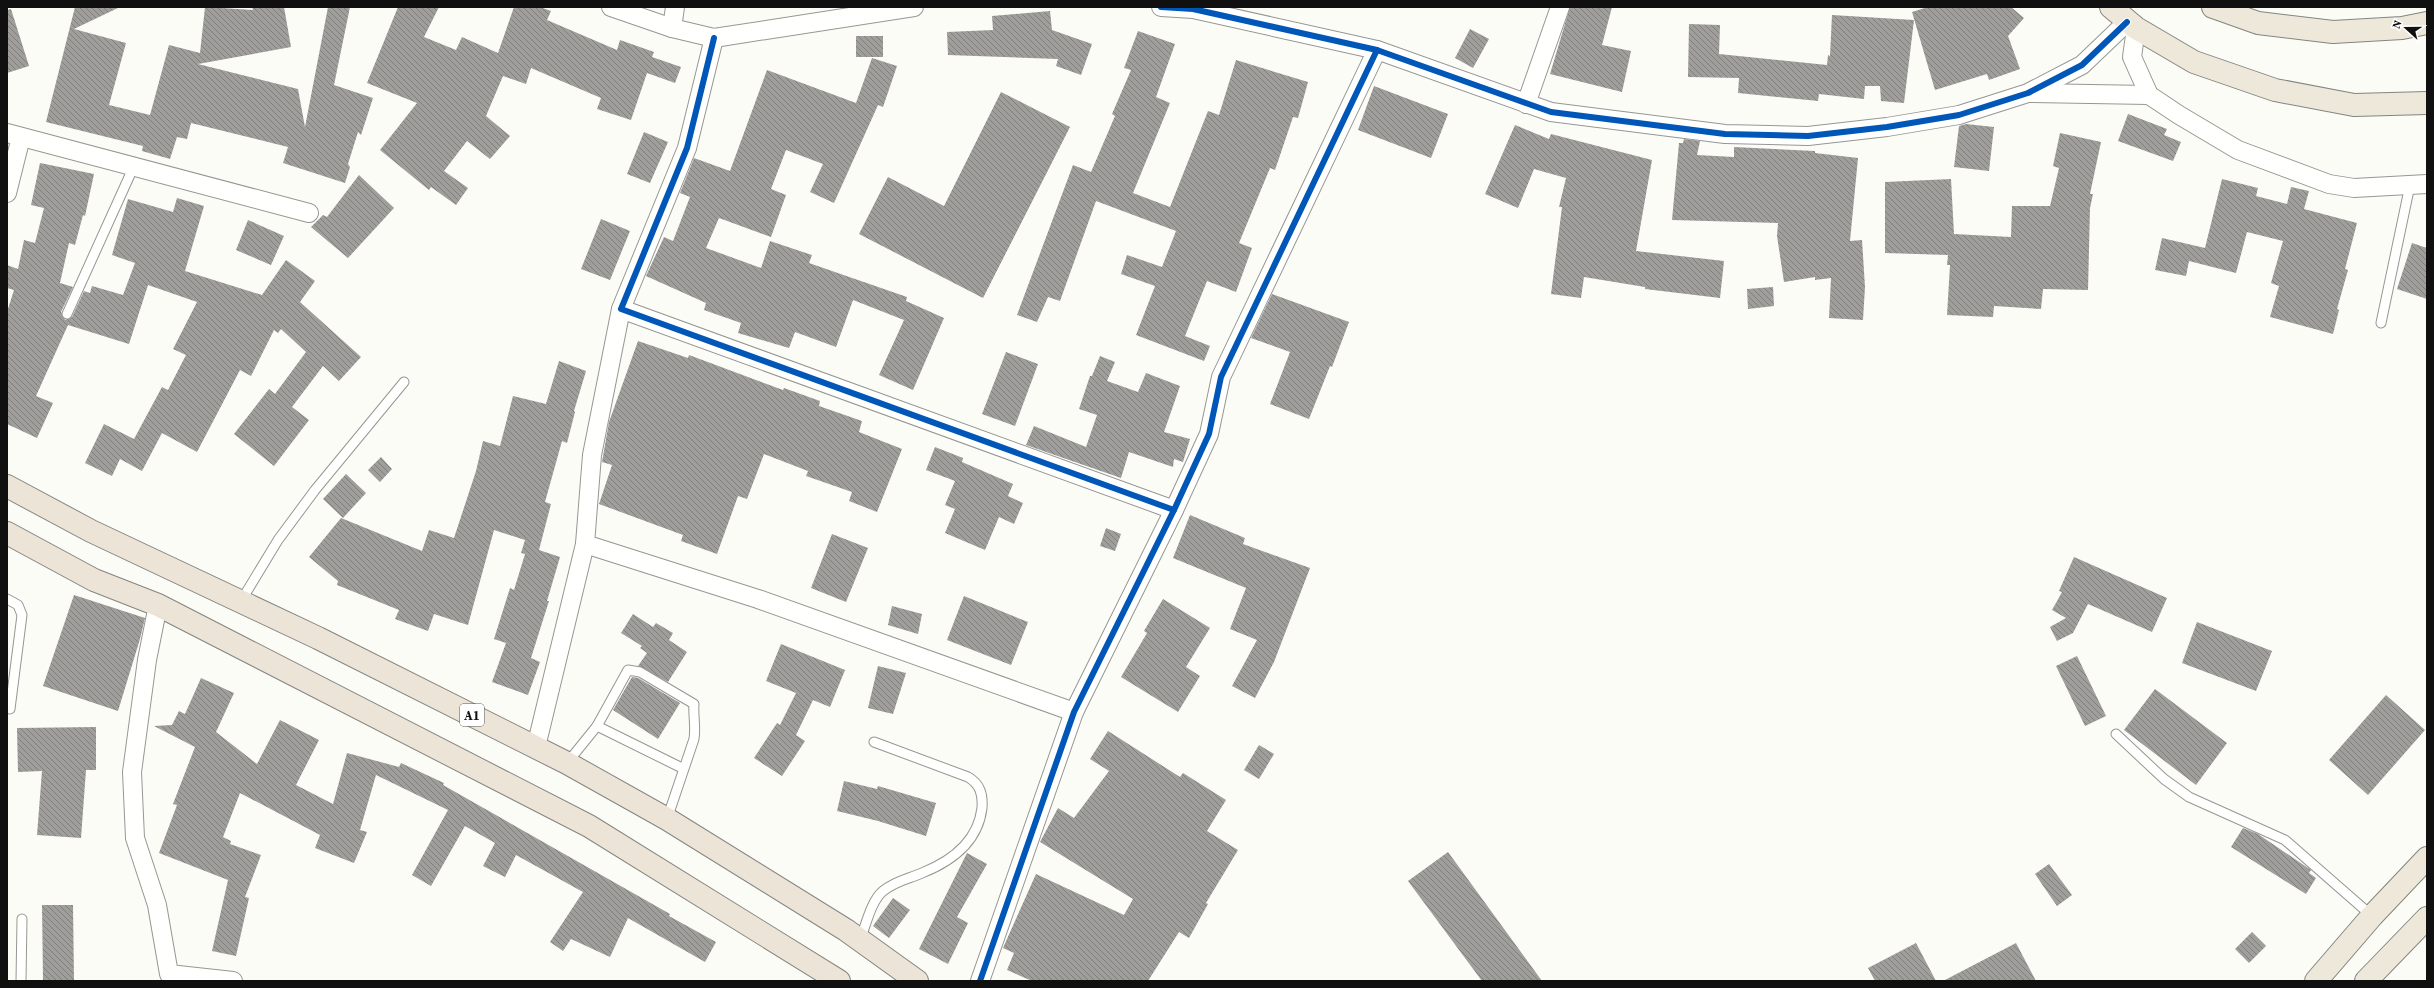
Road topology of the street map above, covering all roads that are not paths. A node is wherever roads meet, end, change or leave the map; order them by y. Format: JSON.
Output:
{"nodes":[{"id":1,"x":611,"y":7,"type":"edge"},
{"id":2,"x":674,"y":7,"type":"edge"},
{"id":3,"x":914,"y":7,"type":"edge"},
{"id":4,"x":1161,"y":7,"type":"edge"},
{"id":5,"x":1560,"y":7,"type":"edge"},
{"id":6,"x":2111,"y":7,"type":"edge"},
{"id":7,"x":2213,"y":7,"type":"edge"},
{"id":8,"x":1193,"y":8,"type":"edge"},
{"id":9,"x":2427,"y":23,"type":"edge"},
{"id":10,"x":2132,"y":25,"type":"junction"},
{"id":11,"x":672,"y":28,"type":"junction"},
{"id":12,"x":714,"y":38,"type":"junction"},
{"id":13,"x":1377,"y":50,"type":"junction"},
{"id":14,"x":2028,"y":94,"type":"junction"},
{"id":15,"x":2149,"y":95,"type":"junction"},
{"id":16,"x":2427,"y":103,"type":"edge"},
{"id":17,"x":1526,"y":104,"type":"junction"},
{"id":18,"x":14,"y":135,"type":"edge"},
{"id":19,"x":134,"y":166,"type":"junction"},
{"id":20,"x":2418,"y":185,"type":"edge"},
{"id":21,"x":7,"y":193,"type":"edge"},
{"id":22,"x":309,"y":213,"type":"dead end"},
{"id":23,"x":621,"y":309,"type":"junction"},
{"id":24,"x":67,"y":314,"type":"dead end"},
{"id":25,"x":2381,"y":323,"type":"dead end"},
{"id":26,"x":404,"y":382,"type":"dead end"},
{"id":27,"x":7,"y":486,"type":"edge"},
{"id":28,"x":1174,"y":510,"type":"junction"},
{"id":29,"x":7,"y":533,"type":"edge"},
{"id":30,"x":585,"y":544,"type":"junction"},
{"id":31,"x":7,"y":599,"type":"edge"},
{"id":32,"x":241,"y":601,"type":"junction"},
{"id":33,"x":158,"y":605,"type":"junction"},
{"id":34,"x":10,"y":709,"type":"dead end"},
{"id":35,"x":1074,"y":712,"type":"junction"},
{"id":36,"x":597,"y":726,"type":"junction"},
{"id":37,"x":2116,"y":734,"type":"dead end"},
{"id":38,"x":874,"y":742,"type":"dead end"},
{"id":39,"x":536,"y":747,"type":"junction"},
{"id":40,"x":567,"y":762,"type":"junction"},
{"id":41,"x":682,"y":768,"type":"junction"},
{"id":42,"x":667,"y":819,"type":"junction"},
{"id":43,"x":2427,"y":858,"type":"edge"},
{"id":44,"x":2372,"y":916,"type":"junction"},
{"id":45,"x":2427,"y":918,"type":"edge"},
{"id":46,"x":22,"y":919,"type":"dead end"},
{"id":47,"x":860,"y":940,"type":"junction"},
{"id":48,"x":169,"y":978,"type":"edge"},
{"id":49,"x":21,"y":981,"type":"edge"},
{"id":50,"x":233,"y":981,"type":"edge"},
{"id":51,"x":839,"y":981,"type":"edge"},
{"id":52,"x":917,"y":981,"type":"edge"},
{"id":53,"x":980,"y":981,"type":"edge"},
{"id":54,"x":2316,"y":981,"type":"edge"},
{"id":55,"x":2366,"y":981,"type":"edge"}],
"edges":[{"from":1,"to":11,"type":"street"},
{"from":2,"to":11,"type":"street"},
{"from":3,"to":12,"type":"street"},
{"from":4,"to":8,"type":"street"},
{"from":5,"to":17,"type":"street"},
{"from":6,"to":10,"type":"main road"},
{"from":7,"to":9,"type":"main road"},
{"from":8,"to":13,"type":"street"},
{"from":10,"to":14,"type":"street"},
{"from":10,"to":15,"type":"street"},
{"from":10,"to":16,"type":"main road"},
{"from":11,"to":12,"type":"street"},
{"from":12,"to":23,"type":"street"},
{"from":13,"to":17,"type":"street"},
{"from":13,"to":28,"type":"street"},
{"from":14,"to":15,"type":"street"},
{"from":14,"to":17,"type":"street"},
{"from":15,"to":20,"type":"street"},
{"from":18,"to":19,"type":"street"},
{"from":18,"to":21,"type":"street"},
{"from":19,"to":22,"type":"street"},
{"from":19,"to":24,"type":"lane"},
{"from":20,"to":25,"type":"lane"},
{"from":23,"to":28,"type":"street"},
{"from":23,"to":30,"type":"street"},
{"from":26,"to":32,"type":"lane"},
{"from":27,"to":32,"type":"highway","number":"A1"},
{"from":28,"to":35,"type":"street"},
{"from":29,"to":33,"type":"highway"},
{"from":30,"to":35,"type":"street"},
{"from":30,"to":39,"type":"street"},
{"from":31,"to":34,"type":"lane"},
{"from":32,"to":39,"type":"highway","number":"A1"},
{"from":33,"to":48,"type":"street"},
{"from":33,"to":51,"type":"highway"},
{"from":35,"to":53,"type":"street"},
{"from":36,"to":40,"type":"lane"},
{"from":36,"to":41,"type":"lane"},
{"from":36,"to":41,"type":"lane"},
{"from":37,"to":44,"type":"lane"},
{"from":38,"to":47,"type":"lane"},
{"from":39,"to":40,"type":"highway","number":"A1"},
{"from":40,"to":42,"type":"highway","number":"A1"},
{"from":41,"to":42,"type":"lane"},
{"from":42,"to":47,"type":"highway","number":"A1"},
{"from":43,"to":44,"type":"main road"},
{"from":44,"to":54,"type":"main road"},
{"from":45,"to":55,"type":"main road"},
{"from":46,"to":49,"type":"lane"},
{"from":47,"to":52,"type":"highway","number":"A1"},
{"from":48,"to":50,"type":"street"}]}
